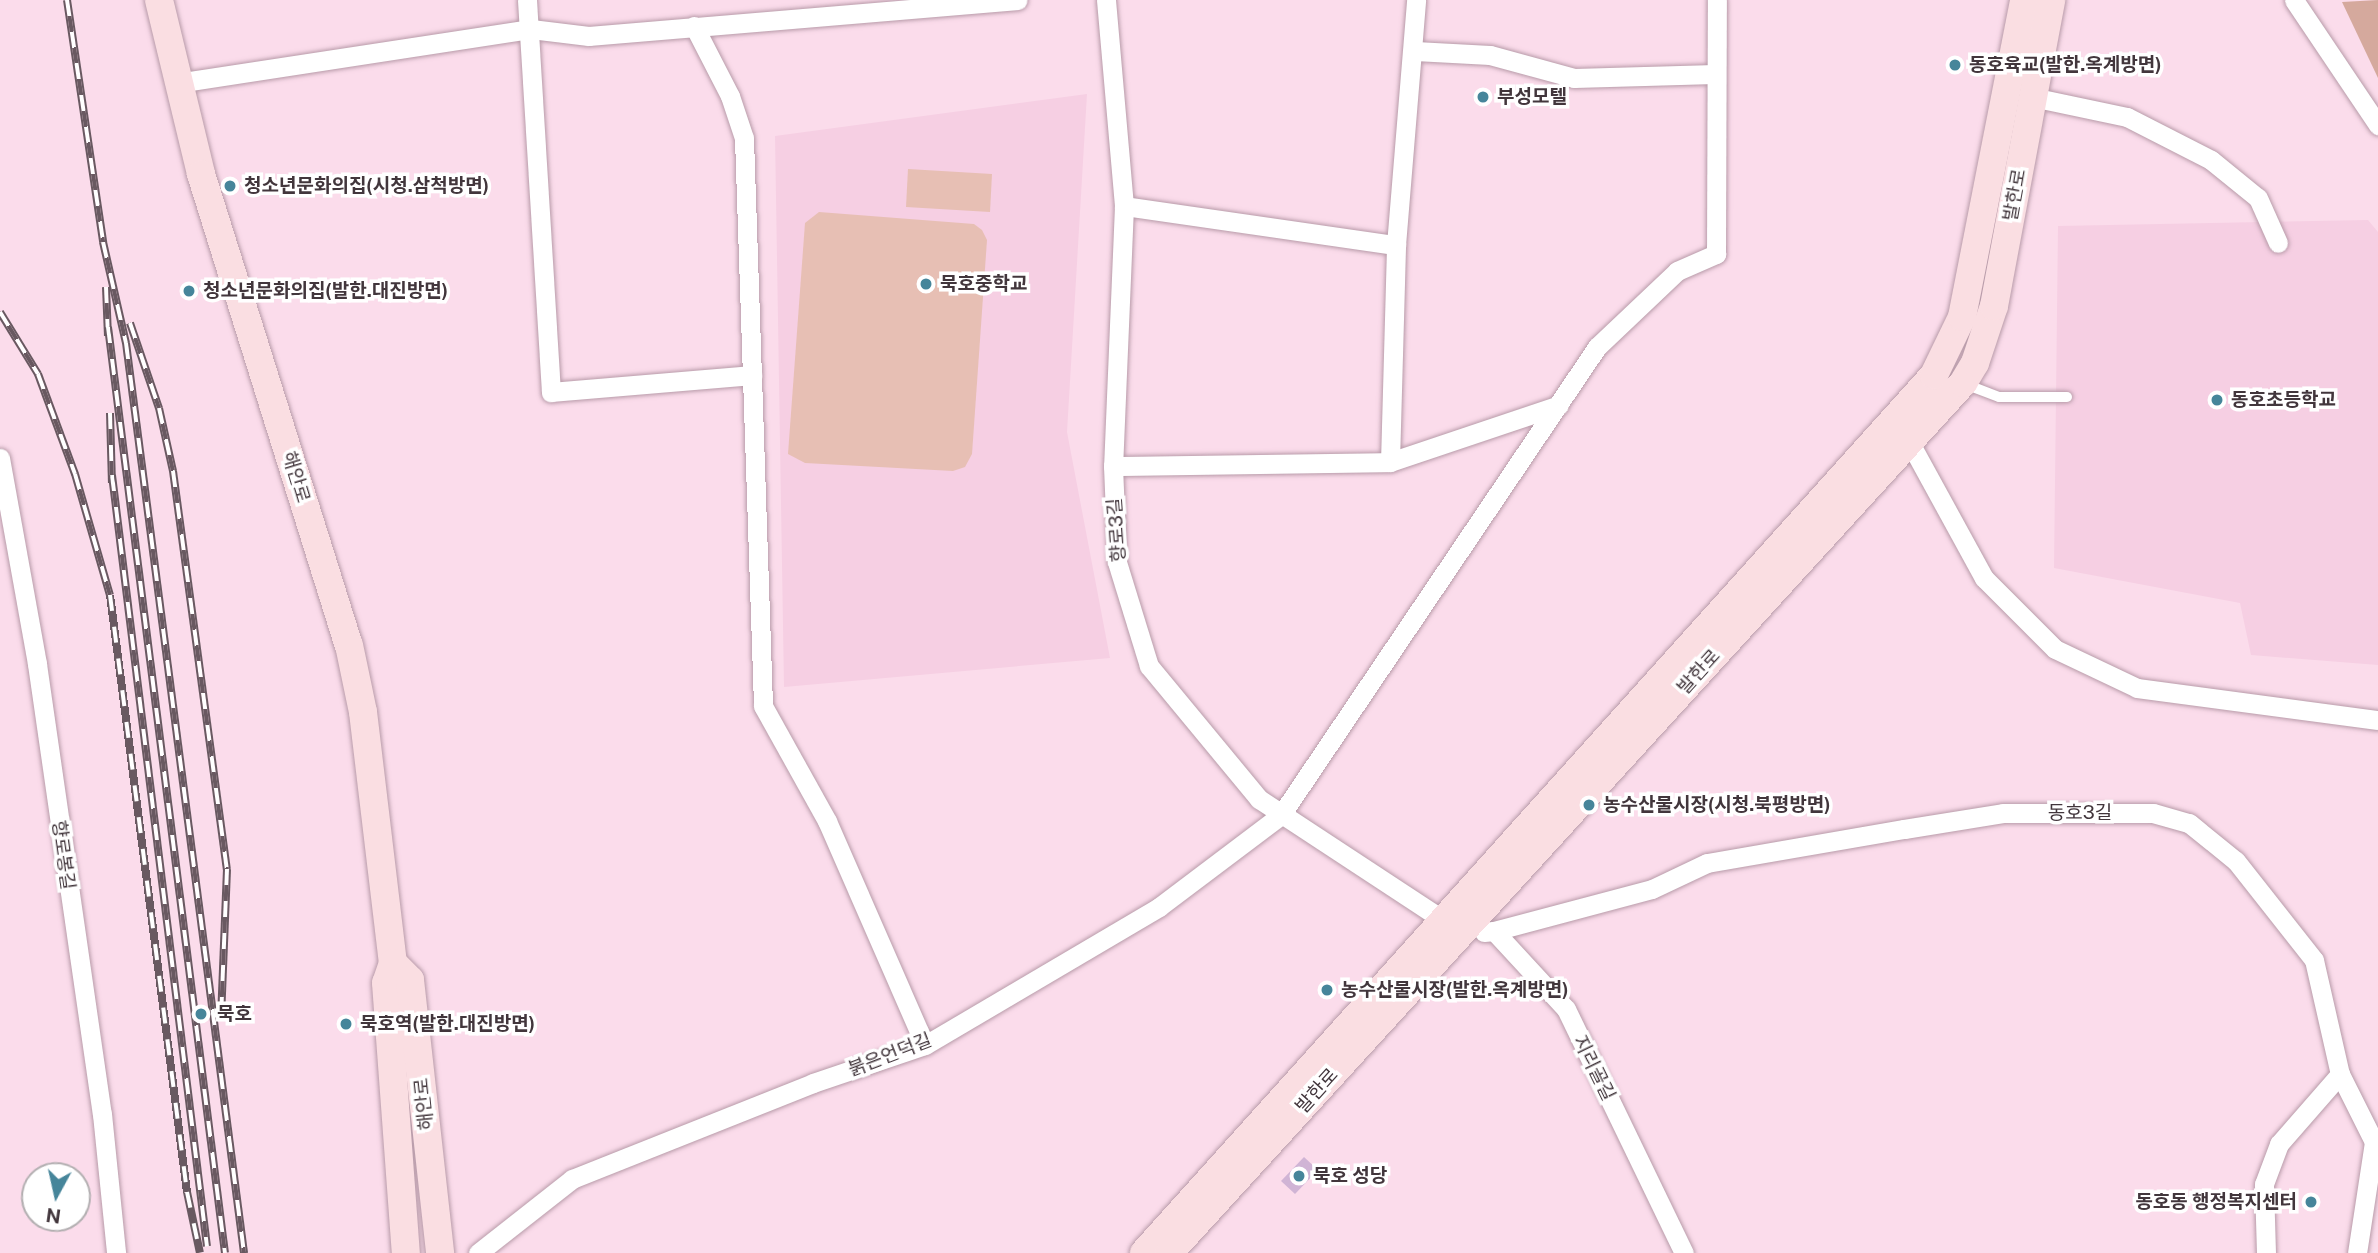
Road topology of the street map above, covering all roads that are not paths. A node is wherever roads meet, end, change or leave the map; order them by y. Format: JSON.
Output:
{"nodes":[{"id":1,"x":159,"y":0,"type":"edge"},
{"id":2,"x":527,"y":0,"type":"edge"},
{"id":3,"x":1017,"y":0,"type":"edge"},
{"id":4,"x":1106,"y":0,"type":"edge"},
{"id":5,"x":1416,"y":0,"type":"edge"},
{"id":6,"x":1717,"y":0,"type":"edge"},
{"id":7,"x":2024,"y":0,"type":"edge"},
{"id":8,"x":2051,"y":0,"type":"edge"},
{"id":9,"x":2294,"y":0,"type":"edge"},
{"id":10,"x":694,"y":26,"type":"junction"},
{"id":11,"x":531,"y":29,"type":"junction"},
{"id":12,"x":1415,"y":51,"type":"junction"},
{"id":13,"x":1715,"y":74,"type":"junction"},
{"id":14,"x":177,"y":83,"type":"junction"},
{"id":15,"x":2032,"y":97,"type":"junction"},
{"id":16,"x":2378,"y":125,"type":"edge"},
{"id":17,"x":1124,"y":206,"type":"junction"},
{"id":18,"x":2278,"y":243,"type":"dead end"},
{"id":19,"x":1396,"y":245,"type":"junction"},
{"id":20,"x":752,"y":375,"type":"junction"},
{"id":21,"x":1963,"y":383,"type":"junction"},
{"id":22,"x":2067,"y":397,"type":"dead end"},
{"id":23,"x":1559,"y":404,"type":"junction"},
{"id":24,"x":1896,"y":419,"type":"junction"},
{"id":25,"x":1910,"y":443,"type":"junction"},
{"id":26,"x":0,"y":458,"type":"edge"},
{"id":27,"x":1390,"y":462,"type":"junction"},
{"id":28,"x":1113,"y":466,"type":"junction"},
{"id":29,"x":2378,"y":720,"type":"edge"},
{"id":30,"x":1281,"y":815,"type":"junction"},
{"id":31,"x":1451,"y":926,"type":"junction"},
{"id":32,"x":1494,"y":931,"type":"junction"},
{"id":33,"x":393,"y":963,"type":"junction"},
{"id":34,"x":925,"y":1045,"type":"junction"},
{"id":35,"x":2340,"y":1074,"type":"junction"},
{"id":36,"x":117,"y":1253,"type":"edge"},
{"id":37,"x":406,"y":1253,"type":"edge"},
{"id":38,"x":440,"y":1253,"type":"edge"},
{"id":39,"x":478,"y":1253,"type":"edge"},
{"id":40,"x":1144,"y":1253,"type":"edge"},
{"id":41,"x":1170,"y":1253,"type":"edge"},
{"id":42,"x":1684,"y":1253,"type":"edge"},
{"id":43,"x":2266,"y":1253,"type":"edge"},
{"id":44,"x":2357,"y":1253,"type":"edge"}],
"edges":[{"from":1,"to":14,"type":"street","name":"해안로"},
{"from":2,"to":11,"type":"street"},
{"from":3,"to":10,"type":"street"},
{"from":4,"to":17,"type":"street","name":"향로3길"},
{"from":5,"to":12,"type":"street"},
{"from":6,"to":13,"type":"street"},
{"from":7,"to":24,"type":"street","name":"발한로"},
{"from":8,"to":15,"type":"street","name":"발한로"},
{"from":9,"to":16,"type":"street"},
{"from":10,"to":11,"type":"street"},
{"from":10,"to":20,"type":"street"},
{"from":11,"to":14,"type":"street"},
{"from":11,"to":20,"type":"street"},
{"from":12,"to":13,"type":"street"},
{"from":12,"to":19,"type":"street"},
{"from":13,"to":23,"type":"street","name":"붉은언덕길"},
{"from":14,"to":33,"type":"street","name":"해안로"},
{"from":15,"to":18,"type":"street"},
{"from":15,"to":21,"type":"street","name":"발한로"},
{"from":17,"to":19,"type":"street"},
{"from":17,"to":28,"type":"street","name":"향로3길"},
{"from":19,"to":27,"type":"street"},
{"from":20,"to":34,"type":"street"},
{"from":21,"to":22,"type":"lane"},
{"from":21,"to":25,"type":"street","name":"발한로"},
{"from":23,"to":27,"type":"street"},
{"from":23,"to":30,"type":"street","name":"붉은언덕길"},
{"from":24,"to":25,"type":"street"},
{"from":24,"to":31,"type":"street","name":"발한로"},
{"from":25,"to":29,"type":"street"},
{"from":25,"to":31,"type":"street","name":"발한로"},
{"from":26,"to":36,"type":"street","name":"향로봉길"},
{"from":27,"to":28,"type":"street"},
{"from":28,"to":30,"type":"street","name":"향로3길"},
{"from":30,"to":31,"type":"street","name":"향로3길"},
{"from":30,"to":34,"type":"street","name":"붉은언덕길"},
{"from":31,"to":32,"type":"street"},
{"from":31,"to":40,"type":"street","name":"발한로"},
{"from":31,"to":41,"type":"street","name":"발한로"},
{"from":32,"to":35,"type":"street","name":"동호3길"},
{"from":32,"to":42,"type":"street","name":"지리골길"},
{"from":33,"to":37,"type":"street","name":"해안로"},
{"from":33,"to":38,"type":"street","name":"해안로"},
{"from":34,"to":39,"type":"street","name":"붉은언덕길"},
{"from":35,"to":43,"type":"street"},
{"from":35,"to":44,"type":"street","name":"동호3길"}]}
